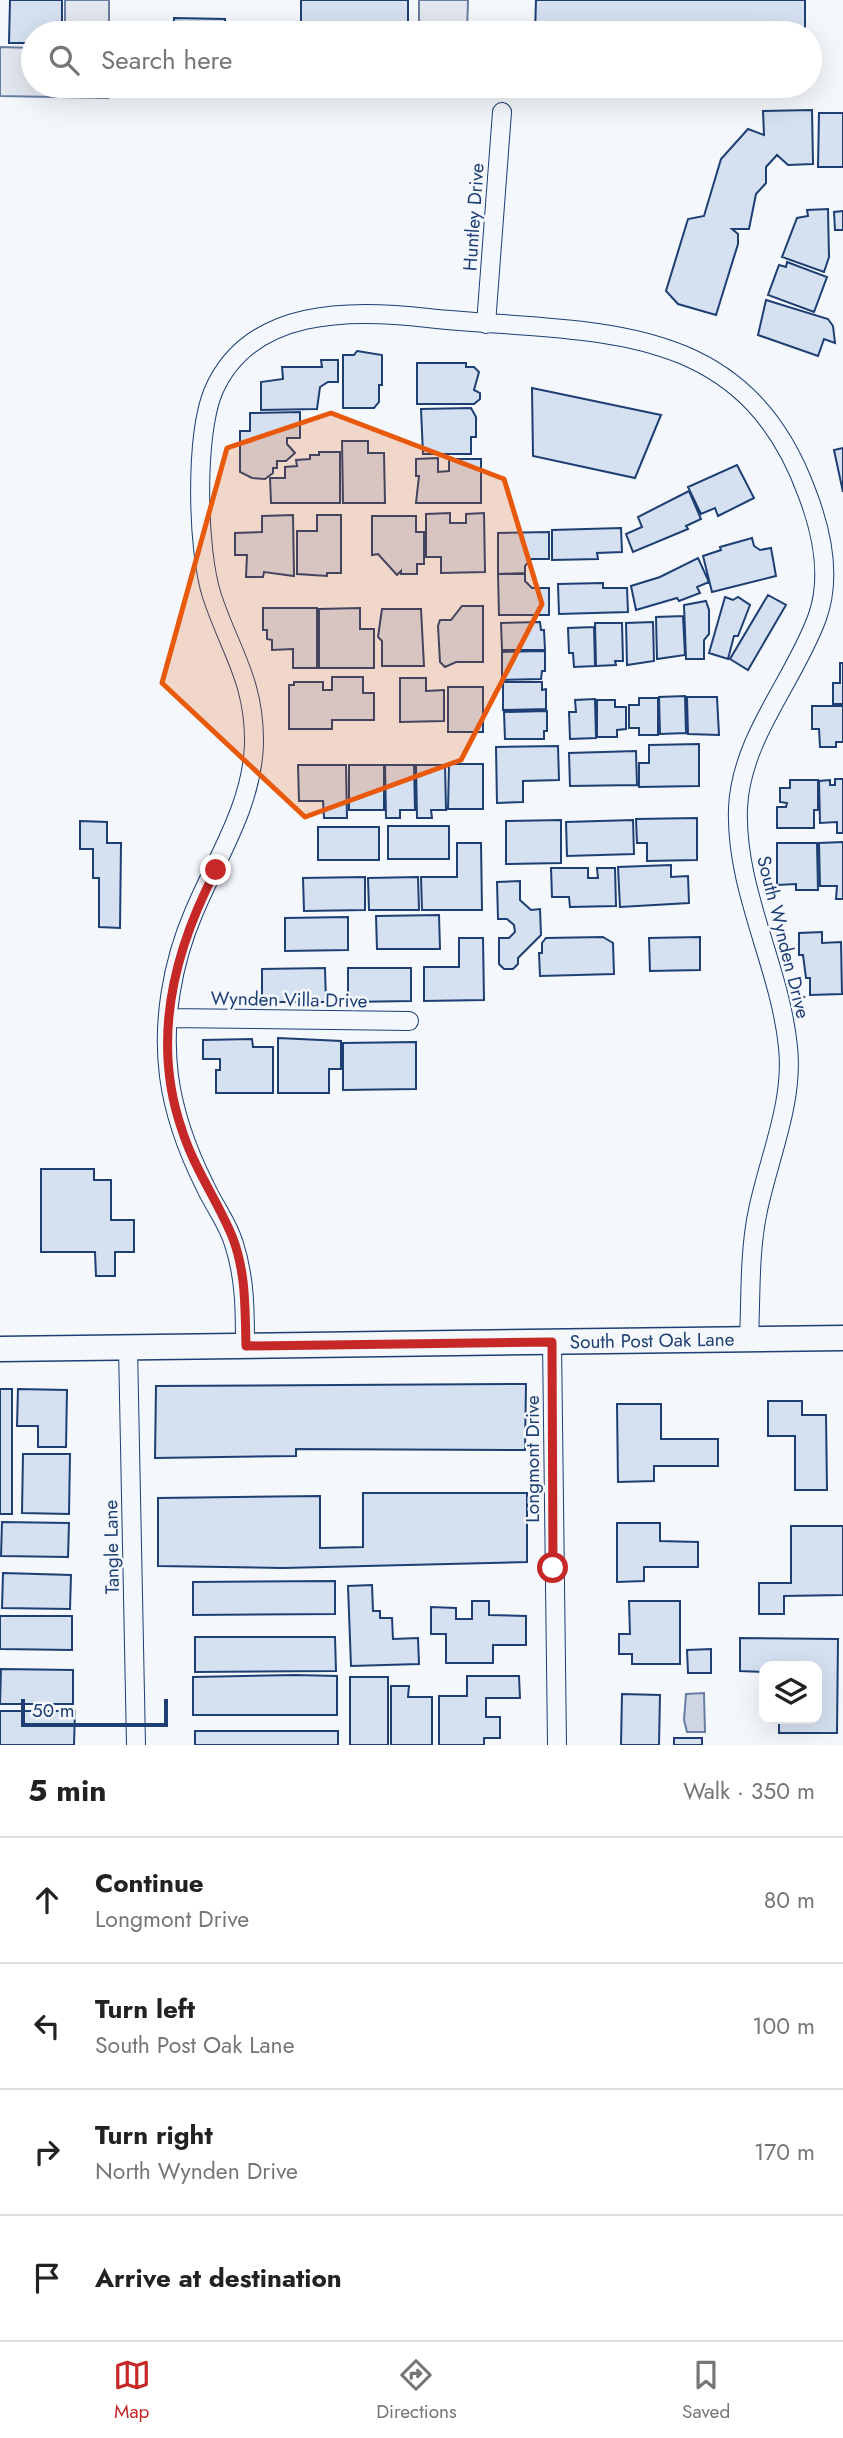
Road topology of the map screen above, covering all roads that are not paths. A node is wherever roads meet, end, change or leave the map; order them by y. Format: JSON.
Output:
{"nodes":[{"id":1,"x":502,"y":112,"type":"dead end"},
{"id":2,"x":486,"y":324,"type":"junction"},
{"id":3,"x":168,"y":1018,"type":"junction"},
{"id":4,"x":409,"y":1021,"type":"dead end"},
{"id":5,"x":843,"y":1338,"type":"edge"},
{"id":6,"x":749,"y":1339,"type":"junction"},
{"id":7,"x":552,"y":1342,"type":"junction"},
{"id":8,"x":246,"y":1346,"type":"junction"},
{"id":9,"x":128,"y":1347,"type":"junction"},
{"id":10,"x":0,"y":1349,"type":"edge"},
{"id":11,"x":136,"y":1745,"type":"edge"},
{"id":12,"x":557,"y":1745,"type":"edge"}],
"edges":[{"from":1,"to":2,"type":"street","name":"Huntley Drive"},
{"from":2,"to":3,"type":"street","name":"South Wynden Drive"},
{"from":2,"to":6,"type":"street","name":"South Wynden Drive"},
{"from":3,"to":4,"type":"street","name":"Wynden Villa Drive"},
{"from":3,"to":8,"type":"street","name":"South Wynden Drive"},
{"from":5,"to":6,"type":"main road","name":"South Post Oak Lane"},
{"from":6,"to":7,"type":"main road","name":"South Post Oak Lane"},
{"from":7,"to":8,"type":"main road","name":"South Post Oak Lane"},
{"from":7,"to":12,"type":"street","name":"Longmont Drive"},
{"from":8,"to":9,"type":"main road","name":"South Post Oak Lane"},
{"from":9,"to":10,"type":"main road","name":"South Post Oak Lane"},
{"from":9,"to":11,"type":"street","name":"Tangle Lane"}]}
